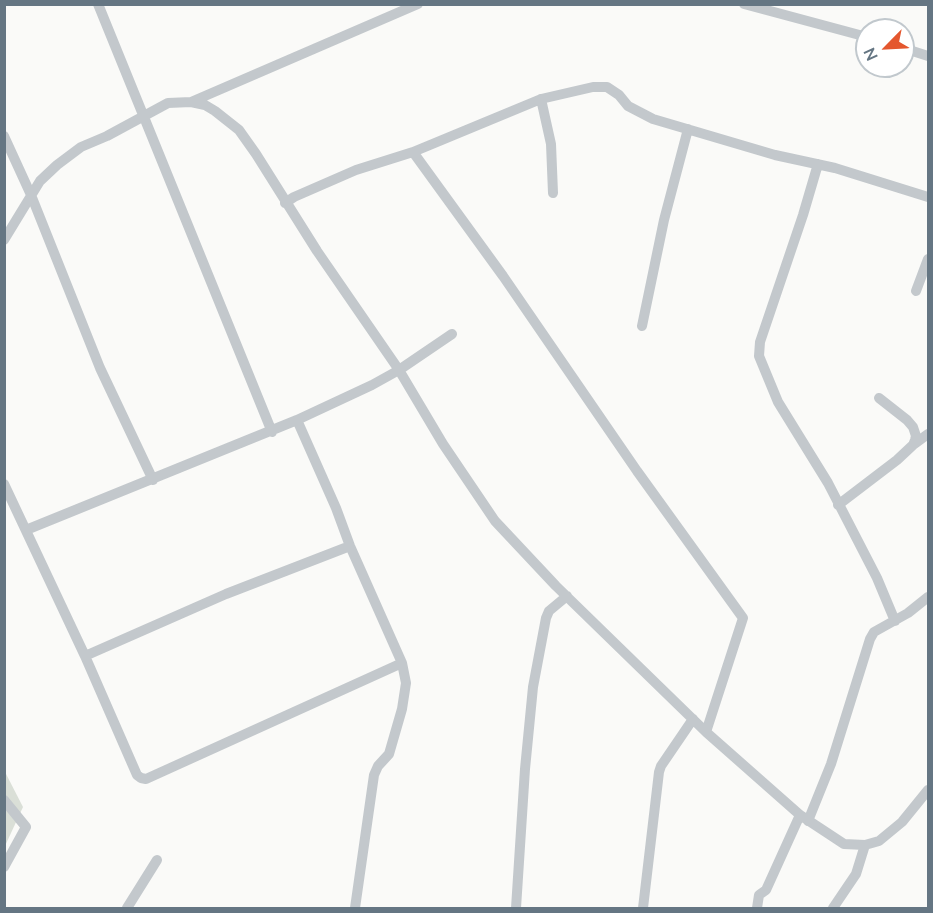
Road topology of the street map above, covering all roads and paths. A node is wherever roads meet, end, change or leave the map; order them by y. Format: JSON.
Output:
{"nodes":[{"id":1,"x":98,"y":4,"type":"edge"},
{"id":2,"x":418,"y":4,"type":"edge"},
{"id":3,"x":744,"y":4,"type":"edge"},
{"id":4,"x":855,"y":34,"type":"edge"},
{"id":5,"x":541,"y":99,"type":"junction"},
{"id":6,"x":191,"y":102,"type":"junction"},
{"id":7,"x":143,"y":116,"type":"junction"},
{"id":8,"x":688,"y":129,"type":"junction"},
{"id":9,"x":4,"y":136,"type":"edge"},
{"id":10,"x":413,"y":152,"type":"junction"},
{"id":11,"x":818,"y":164,"type":"junction"},
{"id":12,"x":553,"y":193,"type":"dead end"},
{"id":13,"x":31,"y":195,"type":"junction"},
{"id":14,"x":928,"y":197,"type":"edge"},
{"id":15,"x":285,"y":203,"type":"junction"},
{"id":16,"x":4,"y":240,"type":"edge"},
{"id":17,"x":928,"y":259,"type":"edge"},
{"id":18,"x":916,"y":291,"type":"dead end"},
{"id":19,"x":642,"y":326,"type":"dead end"},
{"id":20,"x":452,"y":334,"type":"dead end"},
{"id":21,"x":399,"y":370,"type":"junction"},
{"id":22,"x":879,"y":398,"type":"dead end"},
{"id":23,"x":297,"y":420,"type":"junction"},
{"id":24,"x":272,"y":432,"type":"junction"},
{"id":25,"x":928,"y":434,"type":"edge"},
{"id":26,"x":913,"y":445,"type":"junction"},
{"id":27,"x":153,"y":480,"type":"junction"},
{"id":28,"x":4,"y":484,"type":"edge"},
{"id":29,"x":838,"y":505,"type":"junction"},
{"id":30,"x":26,"y":530,"type":"junction"},
{"id":31,"x":350,"y":546,"type":"junction"},
{"id":32,"x":567,"y":596,"type":"junction"},
{"id":33,"x":928,"y":597,"type":"edge"},
{"id":34,"x":895,"y":621,"type":"junction"},
{"id":35,"x":85,"y":656,"type":"junction"},
{"id":36,"x":402,"y":663,"type":"junction"},
{"id":37,"x":693,"y":719,"type":"junction"},
{"id":38,"x":706,"y":732,"type":"junction"},
{"id":39,"x":928,"y":790,"type":"edge"},
{"id":40,"x":4,"y":800,"type":"edge"},
{"id":41,"x":804,"y":818,"type":"junction"},
{"id":42,"x":865,"y":845,"type":"junction"},
{"id":43,"x":157,"y":860,"type":"dead end"},
{"id":44,"x":4,"y":867,"type":"edge"},
{"id":45,"x":127,"y":909,"type":"edge"},
{"id":46,"x":355,"y":909,"type":"edge"},
{"id":47,"x":516,"y":909,"type":"edge"},
{"id":48,"x":643,"y":909,"type":"edge"},
{"id":49,"x":757,"y":909,"type":"edge"},
{"id":50,"x":833,"y":909,"type":"edge"}],
"edges":[{"from":1,"to":7,"type":"street"},
{"from":2,"to":6,"type":"street"},
{"from":3,"to":4,"type":"street"},
{"from":5,"to":8,"type":"street"},
{"from":5,"to":10,"type":"street"},
{"from":5,"to":12,"type":"street"},
{"from":6,"to":7,"type":"street"},
{"from":6,"to":15,"type":"street"},
{"from":7,"to":13,"type":"street"},
{"from":7,"to":24,"type":"street"},
{"from":8,"to":11,"type":"street"},
{"from":8,"to":19,"type":"street"},
{"from":9,"to":13,"type":"street"},
{"from":10,"to":15,"type":"street"},
{"from":10,"to":38,"type":"street"},
{"from":11,"to":14,"type":"street"},
{"from":11,"to":29,"type":"street"},
{"from":13,"to":16,"type":"street"},
{"from":13,"to":27,"type":"street"},
{"from":15,"to":21,"type":"street"},
{"from":17,"to":18,"type":"street"},
{"from":20,"to":21,"type":"street"},
{"from":21,"to":23,"type":"street"},
{"from":21,"to":32,"type":"street"},
{"from":22,"to":26,"type":"street"},
{"from":23,"to":24,"type":"street"},
{"from":23,"to":31,"type":"street"},
{"from":24,"to":27,"type":"street"},
{"from":25,"to":26,"type":"street"},
{"from":26,"to":29,"type":"street"},
{"from":27,"to":30,"type":"street"},
{"from":28,"to":30,"type":"street"},
{"from":29,"to":34,"type":"street"},
{"from":30,"to":35,"type":"street"},
{"from":31,"to":35,"type":"street"},
{"from":31,"to":36,"type":"street"},
{"from":32,"to":37,"type":"street"},
{"from":32,"to":47,"type":"street"},
{"from":33,"to":34,"type":"street"},
{"from":34,"to":41,"type":"street"},
{"from":35,"to":36,"type":"street"},
{"from":36,"to":46,"type":"street"},
{"from":37,"to":38,"type":"street"},
{"from":37,"to":48,"type":"street"},
{"from":38,"to":41,"type":"street"},
{"from":39,"to":42,"type":"street"},
{"from":40,"to":44,"type":"street"},
{"from":41,"to":42,"type":"street"},
{"from":41,"to":49,"type":"street"},
{"from":42,"to":50,"type":"street"},
{"from":43,"to":45,"type":"street"}]}
